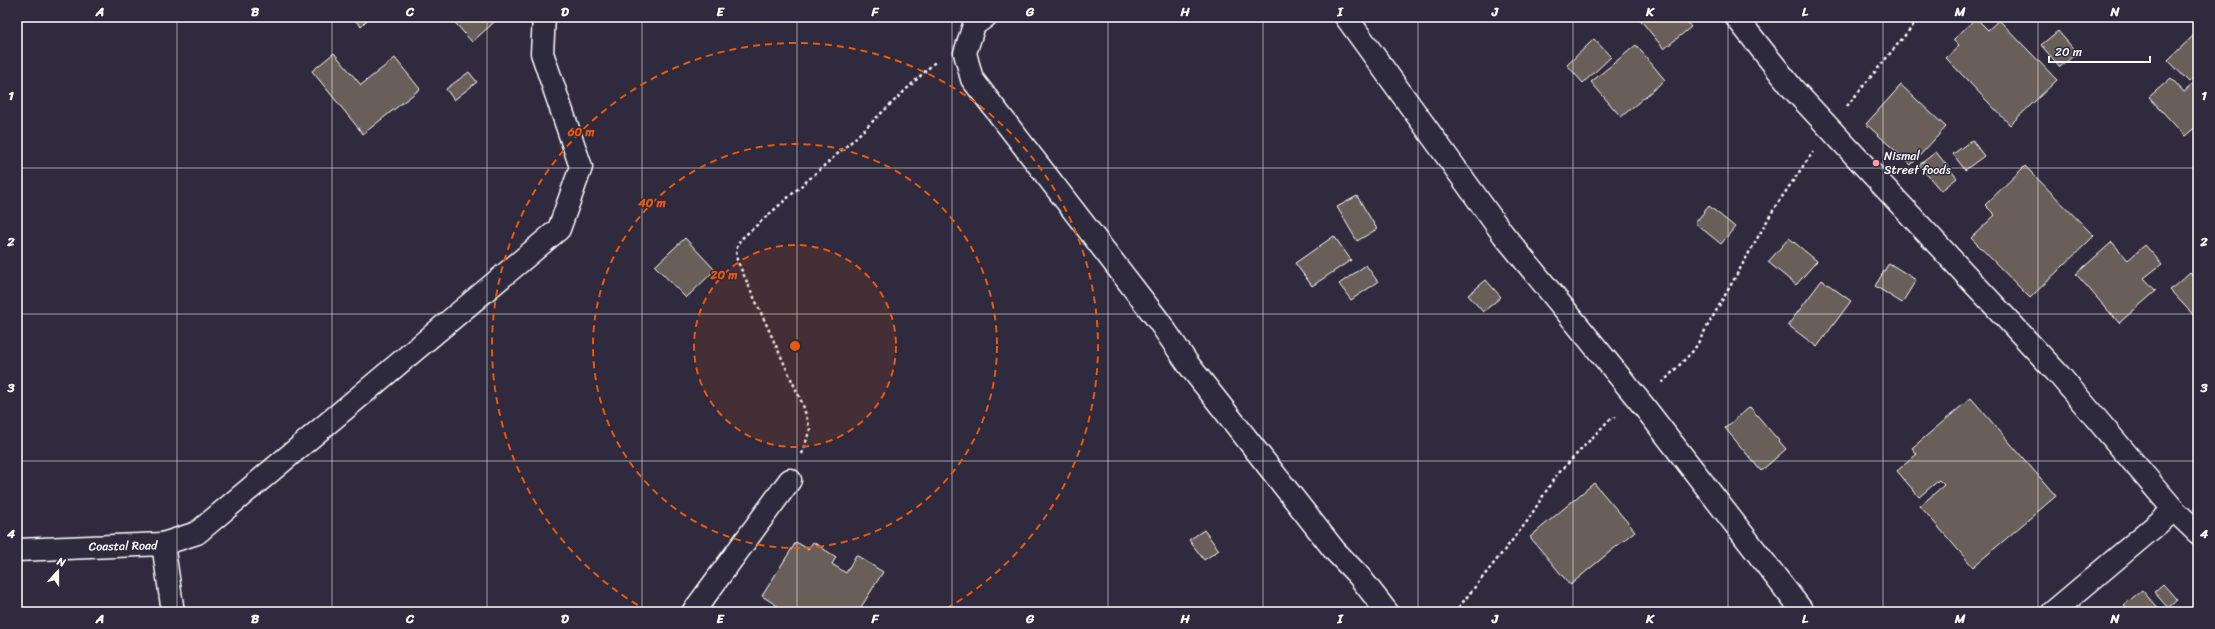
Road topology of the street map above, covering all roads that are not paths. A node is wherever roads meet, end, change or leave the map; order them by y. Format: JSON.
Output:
{"nodes":[{"id":1,"x":544,"y":17,"type":"edge"},
{"id":2,"x":985,"y":17,"type":"edge"},
{"id":3,"x":1346,"y":17,"type":"edge"},
{"id":4,"x":1736,"y":17,"type":"edge"},
{"id":5,"x":790,"y":480,"type":"road end"},
{"id":6,"x":2174,"y":510,"type":"junction"},
{"id":7,"x":2198,"y":533,"type":"edge"},
{"id":8,"x":163,"y":544,"type":"junction"},
{"id":9,"x":17,"y":550,"type":"edge"},
{"id":10,"x":173,"y":612,"type":"edge"},
{"id":11,"x":693,"y":612,"type":"edge"},
{"id":12,"x":1388,"y":612,"type":"edge"},
{"id":13,"x":1803,"y":612,"type":"edge"},
{"id":14,"x":2053,"y":612,"type":"edge"}],
"edges":[{"from":1,"to":8,"type":"street"},
{"from":2,"to":12,"type":"street"},
{"from":3,"to":13,"type":"street"},
{"from":4,"to":6,"type":"street"},
{"from":5,"to":11,"type":"street"},
{"from":6,"to":7,"type":"street"},
{"from":6,"to":14,"type":"street"},
{"from":8,"to":9,"type":"street","name":"Coastal Road"},
{"from":8,"to":10,"type":"street","name":"Coastal Road"}]}
